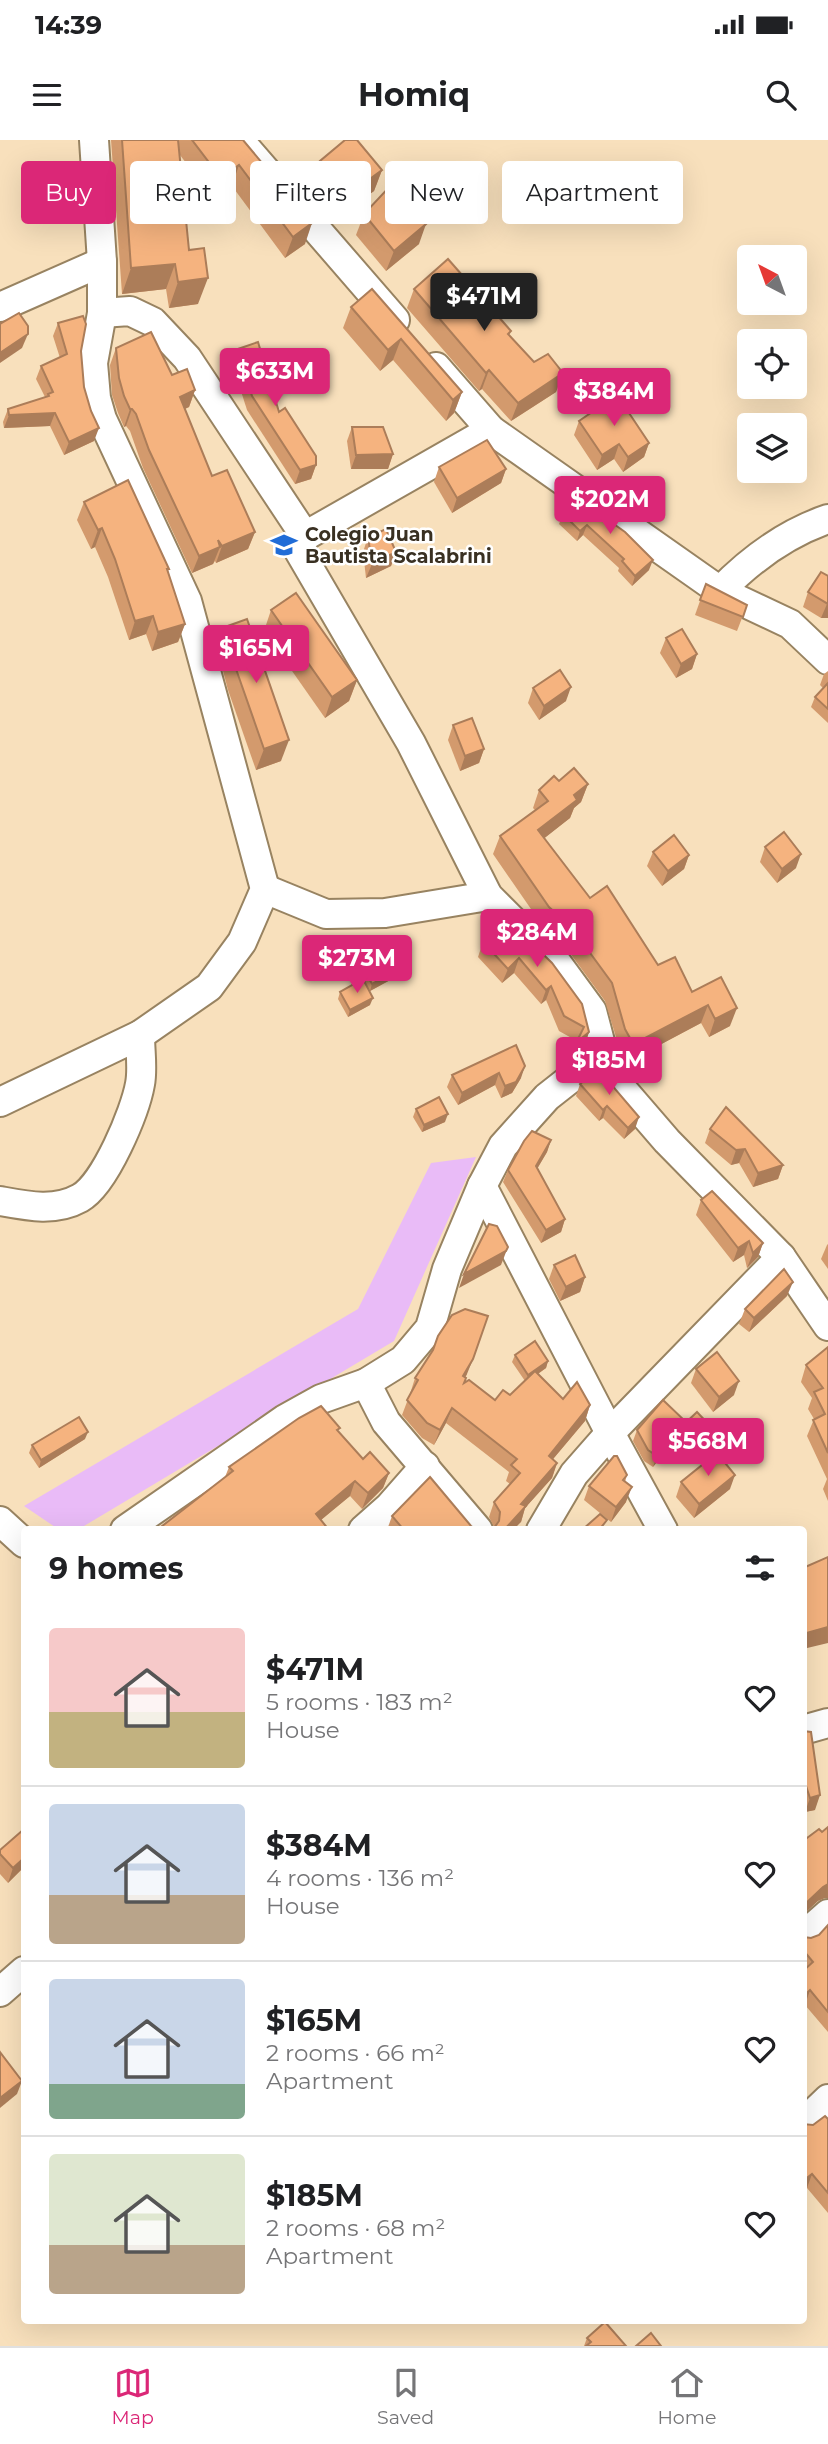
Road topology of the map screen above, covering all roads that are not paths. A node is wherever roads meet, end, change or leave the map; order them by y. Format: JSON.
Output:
{"nodes":[{"id":1,"x":94,"y":140,"type":"edge"},
{"id":2,"x":239,"y":140,"type":"edge"},
{"id":3,"x":102,"y":262,"type":"junction"},
{"id":4,"x":0,"y":307,"type":"edge"},
{"id":5,"x":102,"y":313,"type":"junction"},
{"id":6,"x":491,"y":430,"type":"junction"},
{"id":7,"x":828,"y":519,"type":"edge"},
{"id":8,"x":305,"y":536,"type":"junction"},
{"id":9,"x":720,"y":591,"type":"junction"},
{"id":10,"x":828,"y":660,"type":"edge"},
{"id":11,"x":265,"y":889,"type":"junction"},
{"id":12,"x":488,"y":896,"type":"junction"},
{"id":13,"x":139,"y":1035,"type":"junction"},
{"id":14,"x":603,"y":1053,"type":"junction"},
{"id":15,"x":0,"y":1102,"type":"edge"},
{"id":16,"x":482,"y":1186,"type":"junction"},
{"id":17,"x":0,"y":1201,"type":"edge"},
{"id":18,"x":781,"y":1257,"type":"junction"},
{"id":19,"x":828,"y":1326,"type":"edge"},
{"id":20,"x":366,"y":1383,"type":"junction"},
{"id":21,"x":610,"y":1433,"type":"junction"},
{"id":22,"x":425,"y":1466,"type":"junction"},
{"id":23,"x":0,"y":1521,"type":"edge"},
{"id":24,"x":131,"y":1526,"type":"edge"},
{"id":25,"x":368,"y":1526,"type":"edge"},
{"id":26,"x":475,"y":1526,"type":"edge"},
{"id":27,"x":543,"y":1526,"type":"edge"},
{"id":28,"x":661,"y":1526,"type":"edge"},
{"id":29,"x":21,"y":1540,"type":"edge"},
{"id":30,"x":828,"y":1723,"type":"edge"},
{"id":31,"x":807,"y":1729,"type":"edge"},
{"id":32,"x":828,"y":1914,"type":"edge"},
{"id":33,"x":807,"y":1932,"type":"edge"},
{"id":34,"x":21,"y":1974,"type":"edge"},
{"id":35,"x":0,"y":1992,"type":"edge"}],
"edges":[{"from":1,"to":3,"type":"street"},
{"from":2,"to":6,"type":"street"},
{"from":3,"to":4,"type":"street"},
{"from":3,"to":5,"type":"street"},
{"from":5,"to":8,"type":"street"},
{"from":5,"to":11,"type":"street"},
{"from":6,"to":8,"type":"street"},
{"from":6,"to":9,"type":"street"},
{"from":7,"to":9,"type":"street"},
{"from":8,"to":12,"type":"street"},
{"from":9,"to":10,"type":"street"},
{"from":11,"to":12,"type":"street"},
{"from":11,"to":13,"type":"street"},
{"from":12,"to":14,"type":"street"},
{"from":13,"to":15,"type":"street"},
{"from":13,"to":17,"type":"street"},
{"from":14,"to":16,"type":"street"},
{"from":14,"to":18,"type":"street"},
{"from":16,"to":20,"type":"street"},
{"from":16,"to":21,"type":"street"},
{"from":18,"to":19,"type":"street"},
{"from":18,"to":21,"type":"street"},
{"from":20,"to":22,"type":"street"},
{"from":20,"to":24,"type":"street"},
{"from":21,"to":27,"type":"street"},
{"from":21,"to":28,"type":"street"},
{"from":22,"to":25,"type":"street"},
{"from":22,"to":26,"type":"street"},
{"from":23,"to":29,"type":"street"},
{"from":30,"to":31,"type":"street"},
{"from":32,"to":33,"type":"street"},
{"from":34,"to":35,"type":"street"}]}
